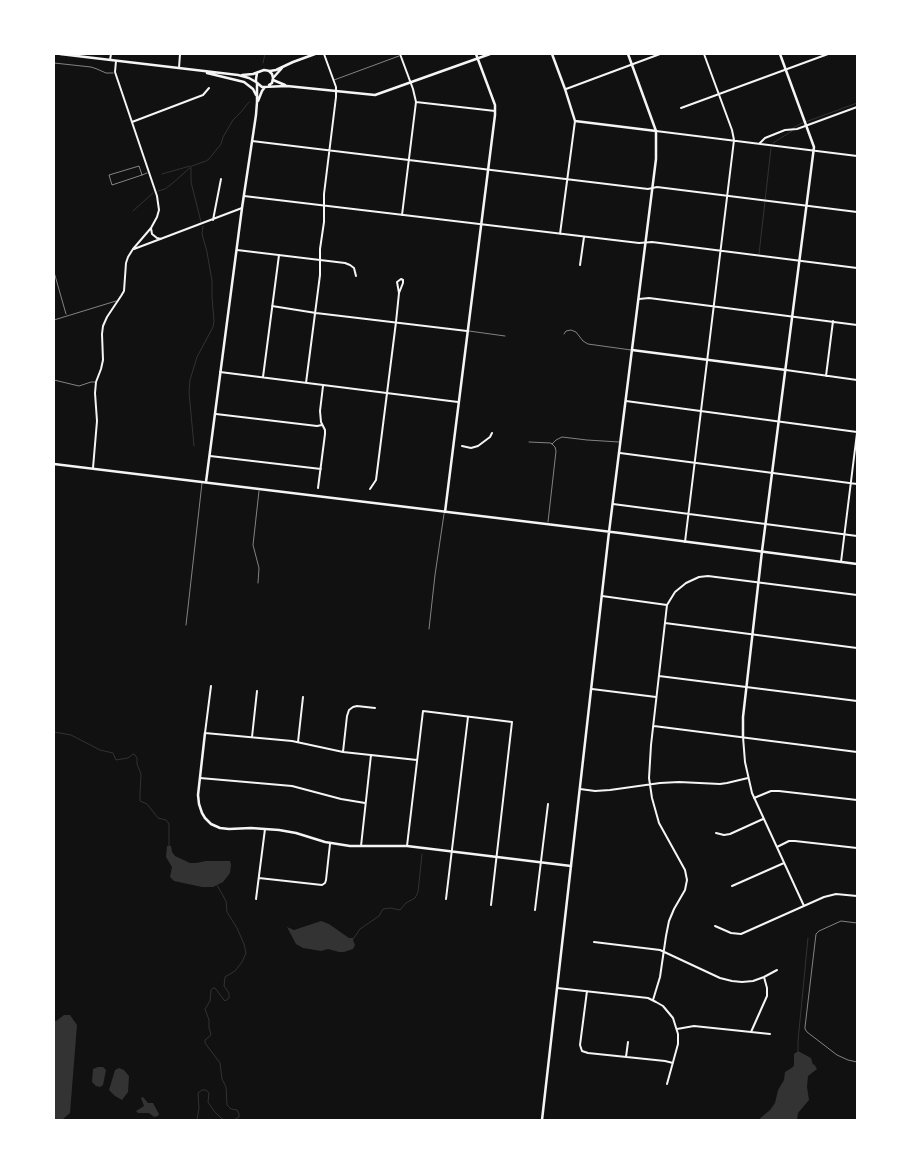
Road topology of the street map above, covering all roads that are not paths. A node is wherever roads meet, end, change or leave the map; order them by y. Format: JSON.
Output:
{"nodes":[{"id":1,"x":60,"y":54,"type":"edge"},
{"id":2,"x":111,"y":54,"type":"edge"},
{"id":3,"x":180,"y":54,"type":"edge"},
{"id":4,"x":315,"y":54,"type":"edge"},
{"id":5,"x":324,"y":54,"type":"edge"},
{"id":6,"x":405,"y":54,"type":"edge"},
{"id":7,"x":476,"y":54,"type":"edge"},
{"id":8,"x":490,"y":54,"type":"edge"},
{"id":9,"x":552,"y":54,"type":"edge"},
{"id":10,"x":628,"y":54,"type":"edge"},
{"id":11,"x":660,"y":54,"type":"edge"},
{"id":12,"x":704,"y":54,"type":"edge"},
{"id":13,"x":780,"y":54,"type":"edge"},
{"id":14,"x":828,"y":54,"type":"edge"},
{"id":15,"x":400,"y":55,"type":"edge"},
{"id":16,"x":478,"y":58,"type":"junction"},
{"id":17,"x":110,"y":60,"type":"junction"},
{"id":18,"x":116,"y":61,"type":"junction"},
{"id":19,"x":54,"y":63,"type":"edge"},
{"id":20,"x":632,"y":64,"type":"junction"},
{"id":21,"x":284,"y":66,"type":"junction"},
{"id":22,"x":179,"y":68,"type":"junction"},
{"id":23,"x":786,"y":69,"type":"junction"},
{"id":24,"x":267,"y":70,"type":"junction"},
{"id":25,"x":196,"y":71,"type":"junction"},
{"id":26,"x":115,"y":72,"type":"junction"},
{"id":27,"x":258,"y":73,"type":"junction"},
{"id":28,"x":238,"y":75,"type":"junction"},
{"id":29,"x":273,"y":79,"type":"junction"},
{"id":30,"x":334,"y":80,"type":"junction"},
{"id":31,"x":257,"y":82,"type":"junction"},
{"id":32,"x":411,"y":83,"type":"junction"},
{"id":33,"x":287,"y":86,"type":"junction"},
{"id":34,"x":267,"y":87,"type":"junction"},
{"id":35,"x":208,"y":88,"type":"dead end"},
{"id":36,"x":565,"y":89,"type":"junction"},
{"id":37,"x":337,"y":92,"type":"junction"},
{"id":38,"x":719,"y":94,"type":"junction"},
{"id":39,"x":257,"y":97,"type":"junction"},
{"id":40,"x":257,"y":102,"type":"junction"},
{"id":41,"x":416,"y":102,"type":"junction"},
{"id":42,"x":857,"y":107,"type":"edge"},
{"id":43,"x":681,"y":108,"type":"dead end"},
{"id":44,"x":496,"y":111,"type":"junction"},
{"id":45,"x":575,"y":121,"type":"junction"},
{"id":46,"x":132,"y":122,"type":"junction"},
{"id":47,"x":806,"y":122,"type":"junction"},
{"id":48,"x":656,"y":130,"type":"junction"},
{"id":49,"x":734,"y":140,"type":"junction"},
{"id":50,"x":252,"y":141,"type":"junction"},
{"id":51,"x":760,"y":144,"type":"junction"},
{"id":52,"x":330,"y":150,"type":"junction"},
{"id":53,"x":813,"y":150,"type":"junction"},
{"id":54,"x":857,"y":156,"type":"edge"},
{"id":55,"x":409,"y":160,"type":"junction"},
{"id":56,"x":488,"y":170,"type":"junction"},
{"id":57,"x":149,"y":172,"type":"junction"},
{"id":58,"x":142,"y":174,"type":"junction"},
{"id":59,"x":221,"y":179,"type":"dead end"},
{"id":60,"x":568,"y":179,"type":"junction"},
{"id":61,"x":652,"y":188,"type":"junction"},
{"id":62,"x":727,"y":195,"type":"junction"},
{"id":63,"x":244,"y":196,"type":"junction"},
{"id":64,"x":324,"y":206,"type":"junction"},
{"id":65,"x":806,"y":206,"type":"junction"},
{"id":66,"x":242,"y":208,"type":"junction"},
{"id":67,"x":857,"y":212,"type":"edge"},
{"id":68,"x":402,"y":216,"type":"junction"},
{"id":69,"x":213,"y":220,"type":"junction"},
{"id":70,"x":481,"y":225,"type":"junction"},
{"id":71,"x":150,"y":228,"type":"junction"},
{"id":72,"x":560,"y":234,"type":"junction"},
{"id":73,"x":584,"y":237,"type":"junction"},
{"id":74,"x":163,"y":239,"type":"junction"},
{"id":75,"x":645,"y":242,"type":"junction"},
{"id":76,"x":133,"y":249,"type":"junction"},
{"id":77,"x":236,"y":250,"type":"junction"},
{"id":78,"x":720,"y":251,"type":"junction"},
{"id":79,"x":279,"y":255,"type":"junction"},
{"id":80,"x":320,"y":261,"type":"junction"},
{"id":81,"x":799,"y":261,"type":"junction"},
{"id":82,"x":580,"y":265,"type":"dead end"},
{"id":83,"x":857,"y":268,"type":"edge"},
{"id":84,"x":54,"y":272,"type":"edge"},
{"id":85,"x":356,"y":276,"type":"dead end"},
{"id":86,"x":399,"y":293,"type":"junction"},
{"id":87,"x":639,"y":299,"type":"junction"},
{"id":88,"x":118,"y":301,"type":"junction"},
{"id":89,"x":272,"y":306,"type":"junction"},
{"id":90,"x":713,"y":306,"type":"junction"},
{"id":91,"x":316,"y":313,"type":"junction"},
{"id":92,"x":67,"y":316,"type":"junction"},
{"id":93,"x":793,"y":316,"type":"junction"},
{"id":94,"x":54,"y":320,"type":"edge"},
{"id":95,"x":832,"y":321,"type":"junction"},
{"id":96,"x":396,"y":322,"type":"junction"},
{"id":97,"x":857,"y":324,"type":"edge"},
{"id":98,"x":467,"y":331,"type":"junction"},
{"id":99,"x":564,"y":334,"type":"dead end"},
{"id":100,"x":505,"y":336,"type":"dead end"},
{"id":101,"x":632,"y":350,"type":"junction"},
{"id":102,"x":707,"y":360,"type":"junction"},
{"id":103,"x":786,"y":370,"type":"junction"},
{"id":104,"x":220,"y":372,"type":"junction"},
{"id":105,"x":826,"y":376,"type":"junction"},
{"id":106,"x":263,"y":378,"type":"junction"},
{"id":107,"x":54,"y":380,"type":"edge"},
{"id":108,"x":857,"y":380,"type":"edge"},
{"id":109,"x":96,"y":382,"type":"junction"},
{"id":110,"x":306,"y":383,"type":"junction"},
{"id":111,"x":323,"y":386,"type":"junction"},
{"id":112,"x":387,"y":394,"type":"junction"},
{"id":113,"x":626,"y":401,"type":"junction"},
{"id":114,"x":458,"y":402,"type":"junction"},
{"id":115,"x":700,"y":412,"type":"junction"},
{"id":116,"x":215,"y":414,"type":"junction"},
{"id":117,"x":779,"y":421,"type":"junction"},
{"id":118,"x":322,"y":425,"type":"junction"},
{"id":119,"x":492,"y":433,"type":"dead end"},
{"id":120,"x":857,"y":433,"type":"edge"},
{"id":121,"x":530,"y":442,"type":"dead end"},
{"id":122,"x":621,"y":442,"type":"junction"},
{"id":123,"x":552,"y":444,"type":"junction"},
{"id":124,"x":462,"y":446,"type":"dead end"},
{"id":125,"x":620,"y":453,"type":"junction"},
{"id":126,"x":210,"y":456,"type":"junction"},
{"id":127,"x":694,"y":462,"type":"junction"},
{"id":128,"x":54,"y":464,"type":"edge"},
{"id":129,"x":93,"y":469,"type":"junction"},
{"id":130,"x":320,"y":469,"type":"junction"},
{"id":131,"x":773,"y":472,"type":"junction"},
{"id":132,"x":204,"y":482,"type":"junction"},
{"id":133,"x":851,"y":483,"type":"junction"},
{"id":134,"x":857,"y":484,"type":"edge"},
{"id":135,"x":318,"y":488,"type":"dead end"},
{"id":136,"x":259,"y":489,"type":"junction"},
{"id":137,"x":370,"y":489,"type":"dead end"},
{"id":138,"x":613,"y":504,"type":"junction"},
{"id":139,"x":445,"y":512,"type":"junction"},
{"id":140,"x":688,"y":513,"type":"junction"},
{"id":141,"x":766,"y":524,"type":"junction"},
{"id":142,"x":548,"y":525,"type":"junction"},
{"id":143,"x":610,"y":532,"type":"junction"},
{"id":144,"x":844,"y":534,"type":"junction"},
{"id":145,"x":857,"y":536,"type":"edge"},
{"id":146,"x":685,"y":542,"type":"junction"},
{"id":147,"x":762,"y":551,"type":"junction"},
{"id":148,"x":841,"y":562,"type":"junction"},
{"id":149,"x":857,"y":564,"type":"edge"},
{"id":150,"x":759,"y":582,"type":"junction"},
{"id":151,"x":258,"y":583,"type":"dead end"},
{"id":152,"x":857,"y":595,"type":"edge"},
{"id":153,"x":602,"y":596,"type":"junction"},
{"id":154,"x":667,"y":606,"type":"junction"},
{"id":155,"x":665,"y":623,"type":"junction"},
{"id":156,"x":186,"y":625,"type":"dead end"},
{"id":157,"x":429,"y":629,"type":"dead end"},
{"id":158,"x":753,"y":635,"type":"junction"},
{"id":159,"x":857,"y":648,"type":"edge"},
{"id":160,"x":659,"y":676,"type":"junction"},
{"id":161,"x":211,"y":686,"type":"dead end"},
{"id":162,"x":747,"y":687,"type":"junction"},
{"id":163,"x":592,"y":690,"type":"junction"},
{"id":164,"x":257,"y":691,"type":"dead end"},
{"id":165,"x":303,"y":697,"type":"dead end"},
{"id":166,"x":656,"y":697,"type":"junction"},
{"id":167,"x":857,"y":701,"type":"edge"},
{"id":168,"x":374,"y":708,"type":"dead end"},
{"id":169,"x":468,"y":717,"type":"junction"},
{"id":170,"x":653,"y":726,"type":"junction"},
{"id":171,"x":205,"y":733,"type":"junction"},
{"id":172,"x":252,"y":737,"type":"junction"},
{"id":173,"x":743,"y":737,"type":"junction"},
{"id":174,"x":298,"y":742,"type":"junction"},
{"id":175,"x":343,"y":752,"type":"junction"},
{"id":176,"x":857,"y":752,"type":"edge"},
{"id":177,"x":371,"y":755,"type":"junction"},
{"id":178,"x":417,"y":760,"type":"junction"},
{"id":179,"x":200,"y":778,"type":"junction"},
{"id":180,"x":748,"y":778,"type":"junction"},
{"id":181,"x":650,"y":784,"type":"junction"},
{"id":182,"x":580,"y":789,"type":"junction"},
{"id":183,"x":754,"y":798,"type":"junction"},
{"id":184,"x":857,"y":800,"type":"edge"},
{"id":185,"x":365,"y":803,"type":"junction"},
{"id":186,"x":548,"y":804,"type":"dead end"},
{"id":187,"x":764,"y":819,"type":"junction"},
{"id":188,"x":265,"y":829,"type":"junction"},
{"id":189,"x":716,"y":833,"type":"dead end"},
{"id":190,"x":330,"y":843,"type":"junction"},
{"id":191,"x":361,"y":846,"type":"junction"},
{"id":192,"x":407,"y":846,"type":"junction"},
{"id":193,"x":777,"y":847,"type":"junction"},
{"id":194,"x":857,"y":848,"type":"edge"},
{"id":195,"x":451,"y":851,"type":"junction"},
{"id":196,"x":496,"y":857,"type":"junction"},
{"id":197,"x":541,"y":862,"type":"junction"},
{"id":198,"x":784,"y":862,"type":"junction"},
{"id":199,"x":571,"y":866,"type":"junction"},
{"id":200,"x":259,"y":878,"type":"junction"},
{"id":201,"x":732,"y":886,"type":"dead end"},
{"id":202,"x":857,"y":896,"type":"edge"},
{"id":203,"x":446,"y":899,"type":"dead end"},
{"id":204,"x":256,"y":900,"type":"dead end"},
{"id":205,"x":491,"y":905,"type":"dead end"},
{"id":206,"x":804,"y":906,"type":"junction"},
{"id":207,"x":535,"y":910,"type":"dead end"},
{"id":208,"x":857,"y":923,"type":"edge"},
{"id":209,"x":715,"y":926,"type":"dead end"},
{"id":210,"x":594,"y":942,"type":"dead end"},
{"id":211,"x":664,"y":951,"type":"junction"},
{"id":212,"x":777,"y":970,"type":"dead end"},
{"id":213,"x":764,"y":977,"type":"junction"},
{"id":214,"x":557,"y":988,"type":"junction"},
{"id":215,"x":587,"y":991,"type":"junction"},
{"id":216,"x":653,"y":1000,"type":"junction"},
{"id":217,"x":677,"y":1029,"type":"junction"},
{"id":218,"x":751,"y":1032,"type":"junction"},
{"id":219,"x":770,"y":1034,"type":"dead end"},
{"id":220,"x":628,"y":1042,"type":"dead end"},
{"id":221,"x":626,"y":1057,"type":"junction"},
{"id":222,"x":857,"y":1062,"type":"edge"},
{"id":223,"x":673,"y":1063,"type":"junction"},
{"id":224,"x":667,"y":1084,"type":"dead end"},
{"id":225,"x":542,"y":1120,"type":"edge"}],
"edges":[{"from":1,"to":17,"type":"street"},
{"from":2,"to":17,"type":"street"},
{"from":3,"to":22,"type":"street"},
{"from":4,"to":21,"type":"street"},
{"from":5,"to":30,"type":"street"},
{"from":6,"to":15,"type":"lane"},
{"from":7,"to":16,"type":"street"},
{"from":8,"to":16,"type":"street"},
{"from":9,"to":36,"type":"street"},
{"from":10,"to":20,"type":"street"},
{"from":11,"to":20,"type":"street"},
{"from":12,"to":38,"type":"street"},
{"from":13,"to":23,"type":"street"},
{"from":14,"to":23,"type":"street"},
{"from":15,"to":30,"type":"lane"},
{"from":15,"to":32,"type":"street"},
{"from":16,"to":32,"type":"street"},
{"from":16,"to":44,"type":"street"},
{"from":17,"to":18,"type":"street"},
{"from":18,"to":22,"type":"street"},
{"from":18,"to":26,"type":"street"},
{"from":19,"to":26,"type":"lane"},
{"from":20,"to":36,"type":"street"},
{"from":20,"to":48,"type":"street"},
{"from":21,"to":24,"type":"street"},
{"from":21,"to":29,"type":"street"},
{"from":22,"to":25,"type":"street"},
{"from":23,"to":38,"type":"street"},
{"from":23,"to":47,"type":"street"},
{"from":24,"to":27,"type":"street"},
{"from":24,"to":29,"type":"street"},
{"from":25,"to":28,"type":"street"},
{"from":25,"to":39,"type":"street"},
{"from":26,"to":46,"type":"street"},
{"from":27,"to":28,"type":"street"},
{"from":27,"to":31,"type":"street"},
{"from":28,"to":31,"type":"street"},
{"from":29,"to":33,"type":"street"},
{"from":29,"to":34,"type":"street"},
{"from":30,"to":37,"type":"street"},
{"from":31,"to":34,"type":"street"},
{"from":31,"to":39,"type":"street"},
{"from":32,"to":37,"type":"street"},
{"from":32,"to":41,"type":"street"},
{"from":33,"to":34,"type":"street"},
{"from":33,"to":37,"type":"street"},
{"from":34,"to":40,"type":"street"},
{"from":35,"to":46,"type":"street"},
{"from":36,"to":45,"type":"street"},
{"from":37,"to":52,"type":"street"},
{"from":38,"to":43,"type":"street"},
{"from":38,"to":49,"type":"street"},
{"from":39,"to":40,"type":"street"},
{"from":40,"to":50,"type":"street"},
{"from":41,"to":44,"type":"street"},
{"from":41,"to":55,"type":"street"},
{"from":42,"to":47,"type":"street"},
{"from":44,"to":56,"type":"street"},
{"from":45,"to":48,"type":"street"},
{"from":45,"to":60,"type":"street"},
{"from":46,"to":57,"type":"street"},
{"from":47,"to":51,"type":"street"},
{"from":47,"to":53,"type":"street"},
{"from":48,"to":49,"type":"street"},
{"from":48,"to":61,"type":"street"},
{"from":49,"to":51,"type":"street"},
{"from":49,"to":62,"type":"street"},
{"from":50,"to":52,"type":"street"},
{"from":50,"to":63,"type":"street"},
{"from":51,"to":53,"type":"street"},
{"from":52,"to":55,"type":"street"},
{"from":52,"to":64,"type":"street"},
{"from":53,"to":54,"type":"street"},
{"from":53,"to":65,"type":"street"},
{"from":55,"to":56,"type":"street"},
{"from":55,"to":68,"type":"street"},
{"from":56,"to":60,"type":"street"},
{"from":56,"to":70,"type":"street"},
{"from":57,"to":58,"type":"lane"},
{"from":57,"to":71,"type":"street"},
{"from":58,"to":58,"type":"lane"},
{"from":59,"to":69,"type":"street"},
{"from":60,"to":61,"type":"street"},
{"from":60,"to":72,"type":"street"},
{"from":61,"to":62,"type":"street"},
{"from":61,"to":75,"type":"street"},
{"from":62,"to":65,"type":"street"},
{"from":62,"to":78,"type":"street"},
{"from":63,"to":64,"type":"street"},
{"from":63,"to":66,"type":"street"},
{"from":64,"to":68,"type":"street"},
{"from":64,"to":80,"type":"street"},
{"from":65,"to":67,"type":"street"},
{"from":65,"to":81,"type":"street"},
{"from":66,"to":69,"type":"street"},
{"from":66,"to":77,"type":"street"},
{"from":68,"to":70,"type":"street"},
{"from":69,"to":74,"type":"street"},
{"from":70,"to":72,"type":"street"},
{"from":70,"to":98,"type":"street"},
{"from":71,"to":74,"type":"street"},
{"from":71,"to":76,"type":"street"},
{"from":72,"to":73,"type":"street"},
{"from":73,"to":75,"type":"street"},
{"from":73,"to":82,"type":"street"},
{"from":74,"to":76,"type":"street"},
{"from":75,"to":78,"type":"street"},
{"from":75,"to":87,"type":"street"},
{"from":76,"to":88,"type":"street"},
{"from":77,"to":79,"type":"street"},
{"from":77,"to":104,"type":"street"},
{"from":78,"to":81,"type":"street"},
{"from":78,"to":90,"type":"street"},
{"from":79,"to":80,"type":"street"},
{"from":79,"to":89,"type":"street"},
{"from":80,"to":85,"type":"street"},
{"from":80,"to":91,"type":"street"},
{"from":81,"to":83,"type":"street"},
{"from":81,"to":93,"type":"street"},
{"from":84,"to":92,"type":"lane"},
{"from":86,"to":86,"type":"street"},
{"from":86,"to":96,"type":"street"},
{"from":87,"to":90,"type":"street"},
{"from":87,"to":101,"type":"street"},
{"from":88,"to":92,"type":"lane"},
{"from":88,"to":109,"type":"street"},
{"from":89,"to":91,"type":"street"},
{"from":89,"to":106,"type":"street"},
{"from":90,"to":93,"type":"street"},
{"from":90,"to":102,"type":"street"},
{"from":91,"to":96,"type":"street"},
{"from":91,"to":110,"type":"street"},
{"from":92,"to":94,"type":"lane"},
{"from":93,"to":95,"type":"street"},
{"from":93,"to":103,"type":"street"},
{"from":95,"to":97,"type":"street"},
{"from":95,"to":105,"type":"street"},
{"from":96,"to":98,"type":"street"},
{"from":96,"to":112,"type":"street"},
{"from":98,"to":100,"type":"lane"},
{"from":98,"to":114,"type":"street"},
{"from":99,"to":101,"type":"lane"},
{"from":101,"to":102,"type":"street"},
{"from":101,"to":113,"type":"street"},
{"from":102,"to":103,"type":"street"},
{"from":102,"to":115,"type":"street"},
{"from":103,"to":105,"type":"street"},
{"from":103,"to":117,"type":"street"},
{"from":104,"to":106,"type":"street"},
{"from":104,"to":116,"type":"street"},
{"from":105,"to":108,"type":"street"},
{"from":106,"to":110,"type":"street"},
{"from":107,"to":109,"type":"lane"},
{"from":109,"to":129,"type":"street"},
{"from":110,"to":111,"type":"street"},
{"from":111,"to":112,"type":"street"},
{"from":111,"to":118,"type":"street"},
{"from":112,"to":114,"type":"street"},
{"from":112,"to":137,"type":"street"},
{"from":113,"to":115,"type":"street"},
{"from":113,"to":122,"type":"street"},
{"from":114,"to":139,"type":"street"},
{"from":115,"to":117,"type":"street"},
{"from":115,"to":127,"type":"street"},
{"from":116,"to":118,"type":"street"},
{"from":116,"to":126,"type":"street"},
{"from":117,"to":120,"type":"street"},
{"from":117,"to":131,"type":"street"},
{"from":118,"to":130,"type":"street"},
{"from":119,"to":124,"type":"street"},
{"from":120,"to":133,"type":"street"},
{"from":121,"to":123,"type":"lane"},
{"from":122,"to":123,"type":"lane"},
{"from":122,"to":125,"type":"street"},
{"from":123,"to":142,"type":"lane"},
{"from":125,"to":127,"type":"street"},
{"from":125,"to":138,"type":"street"},
{"from":126,"to":130,"type":"street"},
{"from":126,"to":132,"type":"street"},
{"from":127,"to":131,"type":"street"},
{"from":127,"to":140,"type":"street"},
{"from":128,"to":129,"type":"street"},
{"from":129,"to":132,"type":"street"},
{"from":130,"to":135,"type":"street"},
{"from":131,"to":133,"type":"street"},
{"from":131,"to":141,"type":"street"},
{"from":132,"to":136,"type":"street"},
{"from":132,"to":156,"type":"lane"},
{"from":133,"to":134,"type":"street"},
{"from":133,"to":144,"type":"street"},
{"from":136,"to":139,"type":"street"},
{"from":136,"to":151,"type":"lane"},
{"from":138,"to":140,"type":"street"},
{"from":138,"to":143,"type":"street"},
{"from":139,"to":142,"type":"street"},
{"from":139,"to":157,"type":"lane"},
{"from":140,"to":141,"type":"street"},
{"from":140,"to":146,"type":"street"},
{"from":141,"to":144,"type":"street"},
{"from":141,"to":147,"type":"street"},
{"from":142,"to":143,"type":"street"},
{"from":143,"to":146,"type":"street"},
{"from":143,"to":153,"type":"street"},
{"from":144,"to":145,"type":"street"},
{"from":144,"to":148,"type":"street"},
{"from":146,"to":147,"type":"street"},
{"from":147,"to":148,"type":"street"},
{"from":147,"to":150,"type":"street"},
{"from":148,"to":149,"type":"street"},
{"from":150,"to":152,"type":"street"},
{"from":150,"to":154,"type":"street"},
{"from":150,"to":158,"type":"street"},
{"from":153,"to":154,"type":"street"},
{"from":153,"to":163,"type":"street"},
{"from":154,"to":155,"type":"street"},
{"from":155,"to":158,"type":"street"},
{"from":155,"to":160,"type":"street"},
{"from":158,"to":159,"type":"street"},
{"from":158,"to":162,"type":"street"},
{"from":160,"to":162,"type":"street"},
{"from":160,"to":166,"type":"street"},
{"from":161,"to":171,"type":"street"},
{"from":162,"to":167,"type":"street"},
{"from":162,"to":173,"type":"street"},
{"from":163,"to":166,"type":"street"},
{"from":163,"to":182,"type":"street"},
{"from":164,"to":172,"type":"street"},
{"from":165,"to":174,"type":"street"},
{"from":166,"to":170,"type":"street"},
{"from":168,"to":175,"type":"street"},
{"from":169,"to":178,"type":"street"},
{"from":169,"to":195,"type":"street"},
{"from":169,"to":196,"type":"street"},
{"from":170,"to":173,"type":"street"},
{"from":170,"to":181,"type":"street"},
{"from":171,"to":172,"type":"street"},
{"from":171,"to":179,"type":"street"},
{"from":172,"to":174,"type":"street"},
{"from":173,"to":176,"type":"street"},
{"from":173,"to":180,"type":"street"},
{"from":174,"to":175,"type":"street"},
{"from":175,"to":177,"type":"street"},
{"from":177,"to":178,"type":"street"},
{"from":177,"to":185,"type":"street"},
{"from":178,"to":192,"type":"street"},
{"from":179,"to":185,"type":"street"},
{"from":179,"to":188,"type":"street"},
{"from":180,"to":181,"type":"street"},
{"from":180,"to":183,"type":"street"},
{"from":181,"to":182,"type":"street"},
{"from":181,"to":211,"type":"street"},
{"from":182,"to":199,"type":"street"},
{"from":183,"to":184,"type":"street"},
{"from":183,"to":187,"type":"street"},
{"from":185,"to":191,"type":"street"},
{"from":186,"to":197,"type":"street"},
{"from":187,"to":189,"type":"street"},
{"from":187,"to":193,"type":"street"},
{"from":188,"to":190,"type":"street"},
{"from":188,"to":200,"type":"street"},
{"from":190,"to":191,"type":"street"},
{"from":190,"to":200,"type":"street"},
{"from":191,"to":192,"type":"street"},
{"from":192,"to":195,"type":"street"},
{"from":193,"to":194,"type":"street"},
{"from":193,"to":198,"type":"street"},
{"from":195,"to":196,"type":"street"},
{"from":195,"to":203,"type":"street"},
{"from":196,"to":197,"type":"street"},
{"from":196,"to":205,"type":"street"},
{"from":197,"to":199,"type":"street"},
{"from":197,"to":207,"type":"street"},
{"from":198,"to":201,"type":"street"},
{"from":198,"to":206,"type":"street"},
{"from":199,"to":214,"type":"street"},
{"from":200,"to":204,"type":"street"},
{"from":202,"to":206,"type":"street"},
{"from":206,"to":209,"type":"street"},
{"from":208,"to":222,"type":"lane"},
{"from":210,"to":211,"type":"street"},
{"from":211,"to":213,"type":"street"},
{"from":211,"to":216,"type":"street"},
{"from":212,"to":213,"type":"street"},
{"from":213,"to":218,"type":"street"},
{"from":214,"to":215,"type":"street"},
{"from":214,"to":225,"type":"street"},
{"from":215,"to":216,"type":"street"},
{"from":215,"to":221,"type":"street"},
{"from":216,"to":217,"type":"street"},
{"from":217,"to":218,"type":"street"},
{"from":217,"to":223,"type":"street"},
{"from":218,"to":219,"type":"street"},
{"from":220,"to":221,"type":"street"},
{"from":221,"to":223,"type":"street"},
{"from":223,"to":224,"type":"street"}]}
